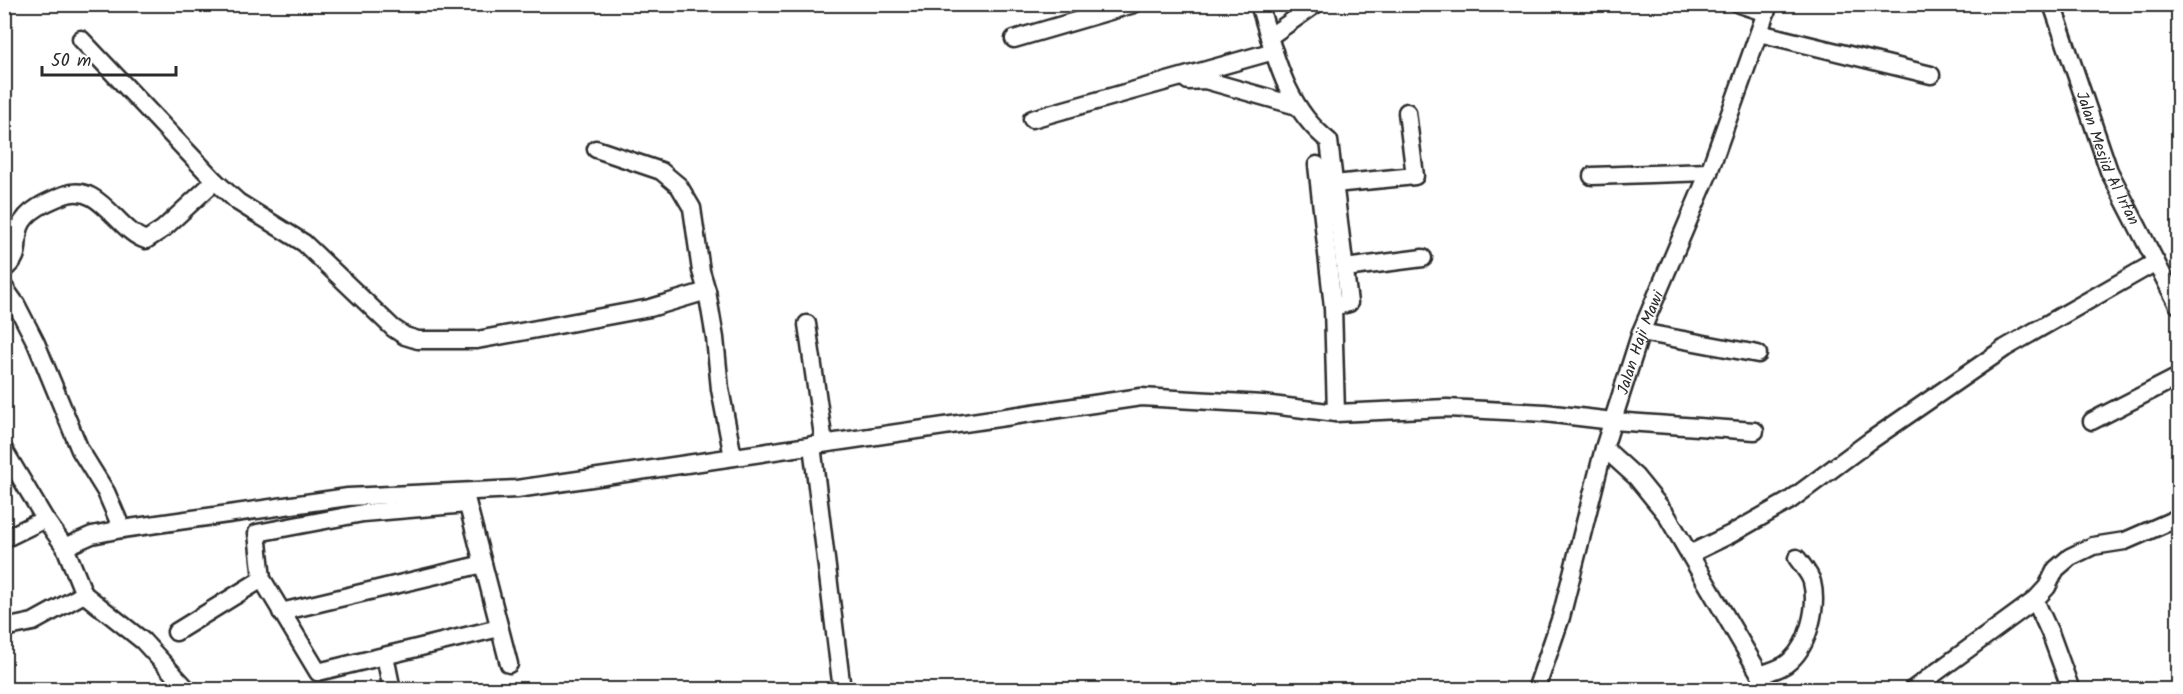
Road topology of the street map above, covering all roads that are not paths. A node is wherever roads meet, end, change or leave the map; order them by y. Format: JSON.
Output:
{"nodes":[{"id":1,"x":1134,"y":4,"type":"edge"},
{"id":2,"x":1259,"y":4,"type":"edge"},
{"id":3,"x":1316,"y":4,"type":"edge"},
{"id":4,"x":1739,"y":4,"type":"edge"},
{"id":5,"x":2052,"y":4,"type":"edge"},
{"id":6,"x":1768,"y":9,"type":"edge"},
{"id":7,"x":1760,"y":33,"type":"junction"},
{"id":8,"x":81,"y":39,"type":"dead end"},
{"id":9,"x":1014,"y":39,"type":"dead end"},
{"id":10,"x":1271,"y":44,"type":"junction"},
{"id":11,"x":1931,"y":75,"type":"dead end"},
{"id":12,"x":1161,"y":82,"type":"junction"},
{"id":13,"x":1297,"y":106,"type":"junction"},
{"id":14,"x":1407,"y":112,"type":"dead end"},
{"id":15,"x":1032,"y":119,"type":"dead end"},
{"id":16,"x":596,"y":149,"type":"dead end"},
{"id":17,"x":1317,"y":165,"type":"dead end"},
{"id":18,"x":1709,"y":172,"type":"junction"},
{"id":19,"x":1592,"y":176,"type":"dead end"},
{"id":20,"x":215,"y":181,"type":"junction"},
{"id":21,"x":1334,"y":184,"type":"junction"},
{"id":22,"x":1423,"y":258,"type":"dead end"},
{"id":23,"x":8,"y":261,"type":"edge"},
{"id":24,"x":2157,"y":262,"type":"junction"},
{"id":25,"x":1345,"y":268,"type":"junction"},
{"id":26,"x":4,"y":287,"type":"edge"},
{"id":27,"x":707,"y":291,"type":"junction"},
{"id":28,"x":2178,"y":305,"type":"edge"},
{"id":29,"x":1333,"y":307,"type":"junction"},
{"id":30,"x":807,"y":324,"type":"dead end"},
{"id":31,"x":1641,"y":332,"type":"junction"},
{"id":32,"x":1758,"y":354,"type":"dead end"},
{"id":33,"x":2178,"y":377,"type":"edge"},
{"id":34,"x":1336,"y":413,"type":"junction"},
{"id":35,"x":1613,"y":421,"type":"junction"},
{"id":36,"x":2092,"y":421,"type":"dead end"},
{"id":37,"x":1755,"y":431,"type":"dead end"},
{"id":38,"x":818,"y":444,"type":"junction"},
{"id":39,"x":1604,"y":448,"type":"junction"},
{"id":40,"x":4,"y":450,"type":"edge"},
{"id":41,"x":733,"y":457,"type":"junction"},
{"id":42,"x":466,"y":497,"type":"junction"},
{"id":43,"x":2178,"y":518,"type":"edge"},
{"id":44,"x":45,"y":519,"type":"junction"},
{"id":45,"x":122,"y":529,"type":"junction"},
{"id":46,"x":4,"y":540,"type":"edge"},
{"id":47,"x":65,"y":547,"type":"junction"},
{"id":48,"x":1690,"y":554,"type":"junction"},
{"id":49,"x":1797,"y":558,"type":"dead end"},
{"id":50,"x":483,"y":564,"type":"junction"},
{"id":51,"x":262,"y":579,"type":"junction"},
{"id":52,"x":84,"y":594,"type":"junction"},
{"id":53,"x":2035,"y":600,"type":"junction"},
{"id":54,"x":281,"y":612,"type":"junction"},
{"id":55,"x":4,"y":627,"type":"edge"},
{"id":56,"x":500,"y":628,"type":"junction"},
{"id":57,"x":176,"y":632,"type":"dead end"},
{"id":58,"x":385,"y":656,"type":"junction"},
{"id":59,"x":509,"y":664,"type":"dead end"},
{"id":60,"x":1764,"y":682,"type":"edge"},
{"id":61,"x":188,"y":690,"type":"edge"},
{"id":62,"x":392,"y":690,"type":"edge"},
{"id":63,"x":842,"y":690,"type":"edge"},
{"id":64,"x":1536,"y":690,"type":"edge"},
{"id":65,"x":1912,"y":690,"type":"edge"},
{"id":66,"x":2071,"y":690,"type":"edge"}],
"edges":[{"from":1,"to":9,"type":"street"},
{"from":2,"to":10,"type":"street"},
{"from":3,"to":10,"type":"street"},
{"from":4,"to":6,"type":"street"},
{"from":5,"to":24,"type":"street","name":"Jalan Mesjid Al Irfan"},
{"from":6,"to":7,"type":"street","name":"Jalan Haji Mawi"},
{"from":7,"to":11,"type":"street"},
{"from":7,"to":18,"type":"street","name":"Jalan Haji Mawi"},
{"from":8,"to":20,"type":"street"},
{"from":10,"to":12,"type":"street"},
{"from":10,"to":13,"type":"street"},
{"from":12,"to":13,"type":"street"},
{"from":12,"to":15,"type":"street"},
{"from":13,"to":21,"type":"street"},
{"from":14,"to":21,"type":"street"},
{"from":16,"to":27,"type":"street"},
{"from":17,"to":29,"type":"street"},
{"from":18,"to":19,"type":"street"},
{"from":18,"to":31,"type":"street","name":"Jalan Haji Mawi"},
{"from":20,"to":23,"type":"street"},
{"from":20,"to":27,"type":"street"},
{"from":21,"to":25,"type":"street"},
{"from":22,"to":25,"type":"street"},
{"from":24,"to":28,"type":"street","name":"Jalan Mesjid Al Irfan"},
{"from":24,"to":48,"type":"street"},
{"from":25,"to":29,"type":"street"},
{"from":26,"to":45,"type":"street"},
{"from":27,"to":41,"type":"street"},
{"from":29,"to":34,"type":"street"},
{"from":30,"to":38,"type":"street"},
{"from":31,"to":32,"type":"street"},
{"from":31,"to":35,"type":"street","name":"Jalan Haji Mawi"},
{"from":33,"to":36,"type":"street"},
{"from":34,"to":35,"type":"street"},
{"from":34,"to":38,"type":"street"},
{"from":35,"to":37,"type":"street"},
{"from":35,"to":39,"type":"street","name":"Jalan Haji Mawi"},
{"from":38,"to":41,"type":"street"},
{"from":38,"to":63,"type":"street"},
{"from":39,"to":48,"type":"street"},
{"from":39,"to":64,"type":"street","name":"Jalan Haji Mawi"},
{"from":40,"to":44,"type":"street"},
{"from":41,"to":42,"type":"street"},
{"from":42,"to":45,"type":"street"},
{"from":42,"to":50,"type":"street"},
{"from":42,"to":51,"type":"street"},
{"from":43,"to":53,"type":"street"},
{"from":44,"to":46,"type":"street"},
{"from":44,"to":47,"type":"street"},
{"from":45,"to":47,"type":"street"},
{"from":47,"to":52,"type":"street"},
{"from":48,"to":60,"type":"street"},
{"from":49,"to":60,"type":"street"},
{"from":50,"to":54,"type":"street"},
{"from":50,"to":56,"type":"street"},
{"from":51,"to":54,"type":"street"},
{"from":51,"to":57,"type":"street"},
{"from":52,"to":55,"type":"street"},
{"from":52,"to":61,"type":"street"},
{"from":53,"to":65,"type":"street"},
{"from":53,"to":66,"type":"street"},
{"from":54,"to":58,"type":"street"},
{"from":56,"to":58,"type":"street"},
{"from":56,"to":59,"type":"street"},
{"from":58,"to":62,"type":"street"}]}
